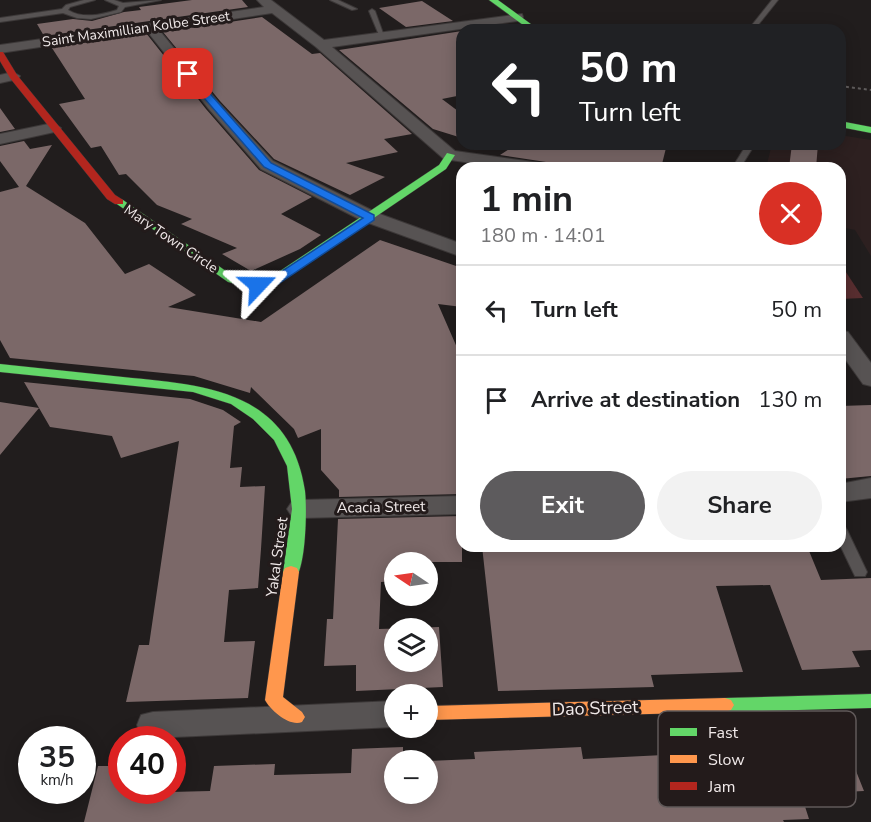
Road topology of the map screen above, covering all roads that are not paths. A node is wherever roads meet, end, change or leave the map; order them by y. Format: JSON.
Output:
{"nodes":[{"id":1,"x":92,"y":0,"type":"edge"},
{"id":2,"x":108,"y":0,"type":"edge"},
{"id":3,"x":158,"y":0,"type":"edge"},
{"id":4,"x":333,"y":0,"type":"edge"},
{"id":5,"x":493,"y":0,"type":"edge"},
{"id":6,"x":775,"y":0,"type":"edge"},
{"id":7,"x":268,"y":4,"type":"edge"},
{"id":8,"x":123,"y":5,"type":"junction"},
{"id":9,"x":354,"y":9,"type":"dead end"},
{"id":10,"x":64,"y":11,"type":"junction"},
{"id":11,"x":372,"y":11,"type":"dead end"},
{"id":12,"x":514,"y":15,"type":"junction"},
{"id":13,"x":0,"y":20,"type":"edge"},
{"id":14,"x":464,"y":24,"type":"edge"},
{"id":15,"x":527,"y":24,"type":"edge"},
{"id":16,"x":756,"y":24,"type":"edge"},
{"id":17,"x":456,"y":25,"type":"edge"},
{"id":18,"x":150,"y":27,"type":"junction"},
{"id":19,"x":382,"y":35,"type":"junction"},
{"id":20,"x":321,"y":44,"type":"junction"},
{"id":21,"x":0,"y":50,"type":"edge"},
{"id":22,"x":0,"y":54,"type":"edge"},
{"id":23,"x":6,"y":77,"type":"edge"},
{"id":24,"x":846,"y":125,"type":"edge"},
{"id":25,"x":53,"y":128,"type":"junction"},
{"id":26,"x":871,"y":130,"type":"edge"},
{"id":27,"x":0,"y":139,"type":"edge"},
{"id":28,"x":450,"y":154,"type":"junction"},
{"id":29,"x":501,"y":162,"type":"edge"},
{"id":30,"x":370,"y":217,"type":"junction"},
{"id":31,"x":456,"y":248,"type":"edge"},
{"id":32,"x":846,"y":345,"type":"edge"},
{"id":33,"x":0,"y":368,"type":"edge"},
{"id":34,"x":871,"y":379,"type":"edge"},
{"id":35,"x":871,"y":487,"type":"edge"},
{"id":36,"x":846,"y":493,"type":"edge"},
{"id":37,"x":456,"y":505,"type":"edge"},
{"id":38,"x":300,"y":508,"type":"junction"},
{"id":39,"x":846,"y":543,"type":"edge"},
{"id":40,"x":860,"y":572,"type":"dead end"},
{"id":41,"x":871,"y":701,"type":"edge"},
{"id":42,"x":438,"y":713,"type":"edge"},
{"id":43,"x":384,"y":714,"type":"edge"},
{"id":44,"x":296,"y":717,"type":"junction"},
{"id":45,"x":153,"y":725,"type":"dead end"}],
"edges":[{"from":1,"to":10,"type":"lane"},
{"from":2,"to":8,"type":"lane"},
{"from":3,"to":8,"type":"lane"},
{"from":4,"to":9,"type":"lane"},
{"from":5,"to":12,"type":"street"},
{"from":6,"to":16,"type":"lane"},
{"from":7,"to":18,"type":"street","name":"Saint Maximillian Kolbe Street"},
{"from":7,"to":20,"type":"street"},
{"from":8,"to":10,"type":"lane"},
{"from":10,"to":13,"type":"lane"},
{"from":11,"to":19,"type":"lane"},
{"from":12,"to":14,"type":"street"},
{"from":12,"to":15,"type":"street"},
{"from":17,"to":19,"type":"street"},
{"from":18,"to":21,"type":"street","name":"Saint Maximillian Kolbe Street"},
{"from":18,"to":30,"type":"street"},
{"from":19,"to":20,"type":"street"},
{"from":20,"to":28,"type":"street"},
{"from":22,"to":23,"type":"street","name":"Mary Town Circle"},
{"from":23,"to":25,"type":"street","name":"Mary Town Circle"},
{"from":24,"to":26,"type":"street"},
{"from":25,"to":27,"type":"street"},
{"from":25,"to":30,"type":"street","name":"Mary Town Circle"},
{"from":28,"to":29,"type":"street"},
{"from":28,"to":30,"type":"street","name":"Mary Town Circle"},
{"from":30,"to":31,"type":"street"},
{"from":32,"to":34,"type":"street"},
{"from":33,"to":38,"type":"street","name":"Yakal Street"},
{"from":35,"to":36,"type":"street"},
{"from":37,"to":38,"type":"street","name":"Acacia Street"},
{"from":38,"to":44,"type":"street","name":"Yakal Street"},
{"from":39,"to":40,"type":"lane"},
{"from":41,"to":42,"type":"street","name":"Dao Street"},
{"from":43,"to":44,"type":"street"},
{"from":44,"to":45,"type":"street"}]}
